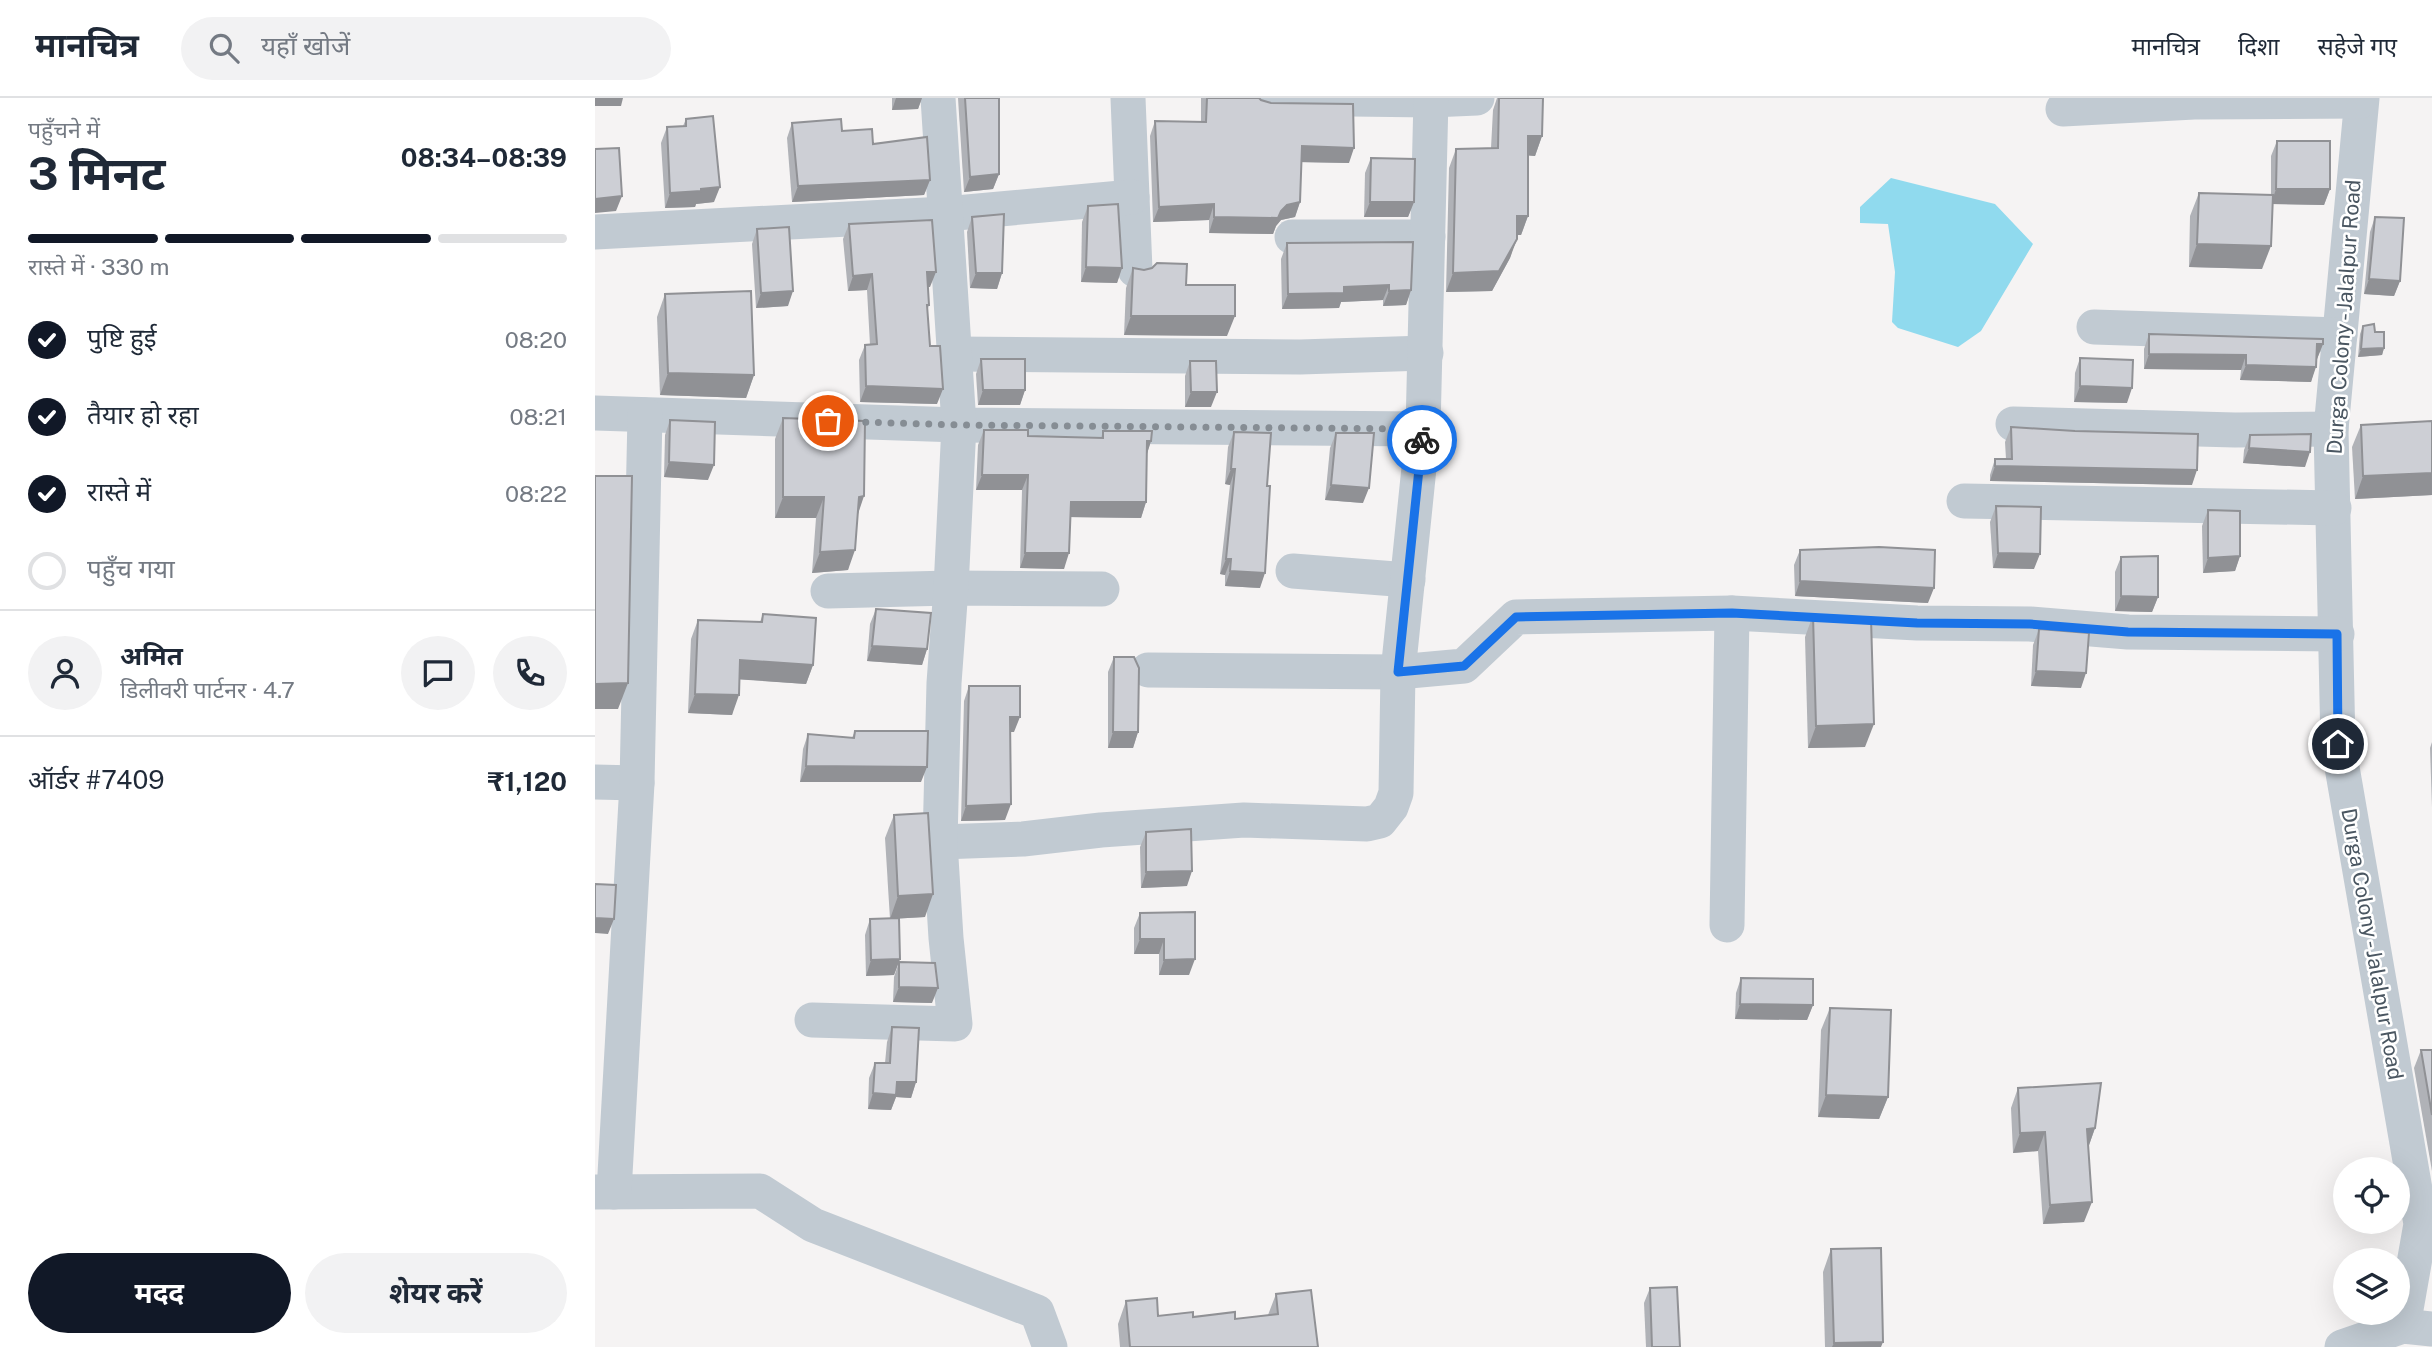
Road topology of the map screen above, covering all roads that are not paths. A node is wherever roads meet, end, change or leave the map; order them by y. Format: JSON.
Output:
{"nodes":[{"id":1,"x":938,"y":98,"type":"edge"},
{"id":2,"x":1128,"y":98,"type":"edge"},
{"id":3,"x":1266,"y":98,"type":"edge"},
{"id":4,"x":1477,"y":98,"type":"edge"},
{"id":5,"x":1431,"y":99,"type":"edge"},
{"id":6,"x":2362,"y":100,"type":"edge"},
{"id":7,"x":2063,"y":109,"type":"dead end"},
{"id":8,"x":1132,"y":197,"type":"junction"},
{"id":9,"x":945,"y":214,"type":"junction"},
{"id":10,"x":595,"y":232,"type":"edge"},
{"id":11,"x":1292,"y":237,"type":"dead end"},
{"id":12,"x":1428,"y":237,"type":"junction"},
{"id":13,"x":1135,"y":270,"type":"edge"},
{"id":14,"x":2094,"y":327,"type":"dead end"},
{"id":15,"x":2340,"y":335,"type":"junction"},
{"id":16,"x":1426,"y":353,"type":"junction"},
{"id":17,"x":954,"y":354,"type":"junction"},
{"id":18,"x":595,"y":413,"type":"edge"},
{"id":19,"x":645,"y":415,"type":"junction"},
{"id":20,"x":2013,"y":424,"type":"edge"},
{"id":21,"x":959,"y":425,"type":"junction"},
{"id":22,"x":1423,"y":429,"type":"junction"},
{"id":23,"x":2331,"y":429,"type":"junction"},
{"id":24,"x":1963,"y":502,"type":"dead end"},
{"id":25,"x":2334,"y":508,"type":"junction"},
{"id":26,"x":1293,"y":571,"type":"dead end"},
{"id":27,"x":1408,"y":580,"type":"junction"},
{"id":28,"x":951,"y":588,"type":"junction"},
{"id":29,"x":1102,"y":589,"type":"dead end"},
{"id":30,"x":828,"y":591,"type":"dead end"},
{"id":31,"x":1732,"y":613,"type":"junction"},
{"id":32,"x":2337,"y":634,"type":"junction"},
{"id":33,"x":1148,"y":670,"type":"dead end"},
{"id":34,"x":1398,"y":672,"type":"junction"},
{"id":35,"x":595,"y":782,"type":"edge"},
{"id":36,"x":637,"y":783,"type":"junction"},
{"id":37,"x":940,"y":842,"type":"junction"},
{"id":38,"x":1727,"y":925,"type":"dead end"},
{"id":39,"x":812,"y":1020,"type":"dead end"},
{"id":40,"x":605,"y":1192,"type":"edge"},
{"id":41,"x":2418,"y":1328,"type":"edge"},
{"id":42,"x":1050,"y":1347,"type":"edge"},
{"id":43,"x":2341,"y":1347,"type":"edge"}],
"edges":[{"from":1,"to":9,"type":"street"},
{"from":2,"to":8,"type":"street"},
{"from":3,"to":5,"type":"street"},
{"from":4,"to":5,"type":"street"},
{"from":5,"to":12,"type":"street"},
{"from":6,"to":7,"type":"street"},
{"from":6,"to":15,"type":"street","name":"Durga Colony - Jalalpur Road"},
{"from":8,"to":9,"type":"street"},
{"from":8,"to":13,"type":"street"},
{"from":9,"to":10,"type":"street"},
{"from":9,"to":17,"type":"street"},
{"from":11,"to":12,"type":"street"},
{"from":12,"to":16,"type":"street"},
{"from":14,"to":15,"type":"street"},
{"from":15,"to":23,"type":"street","name":"Durga Colony - Jalalpur Road"},
{"from":16,"to":17,"type":"street"},
{"from":16,"to":22,"type":"street"},
{"from":17,"to":21,"type":"street"},
{"from":18,"to":19,"type":"street"},
{"from":19,"to":21,"type":"street"},
{"from":19,"to":36,"type":"street"},
{"from":20,"to":23,"type":"street"},
{"from":21,"to":22,"type":"street"},
{"from":21,"to":28,"type":"street"},
{"from":22,"to":27,"type":"street"},
{"from":23,"to":25,"type":"street","name":"Durga Colony - Jalalpur Road"},
{"from":24,"to":25,"type":"street"},
{"from":25,"to":32,"type":"street","name":"Durga Colony - Jalalpur Road"},
{"from":26,"to":27,"type":"street"},
{"from":27,"to":34,"type":"street"},
{"from":28,"to":29,"type":"street"},
{"from":28,"to":30,"type":"street"},
{"from":28,"to":37,"type":"street"},
{"from":31,"to":32,"type":"street"},
{"from":31,"to":34,"type":"street"},
{"from":31,"to":38,"type":"street"},
{"from":32,"to":41,"type":"street","name":"Durga Colony - Jalalpur Road"},
{"from":33,"to":34,"type":"street"},
{"from":34,"to":37,"type":"street"},
{"from":35,"to":36,"type":"street"},
{"from":36,"to":40,"type":"street"},
{"from":37,"to":39,"type":"street"},
{"from":40,"to":42,"type":"street"},
{"from":41,"to":43,"type":"street"}]}
